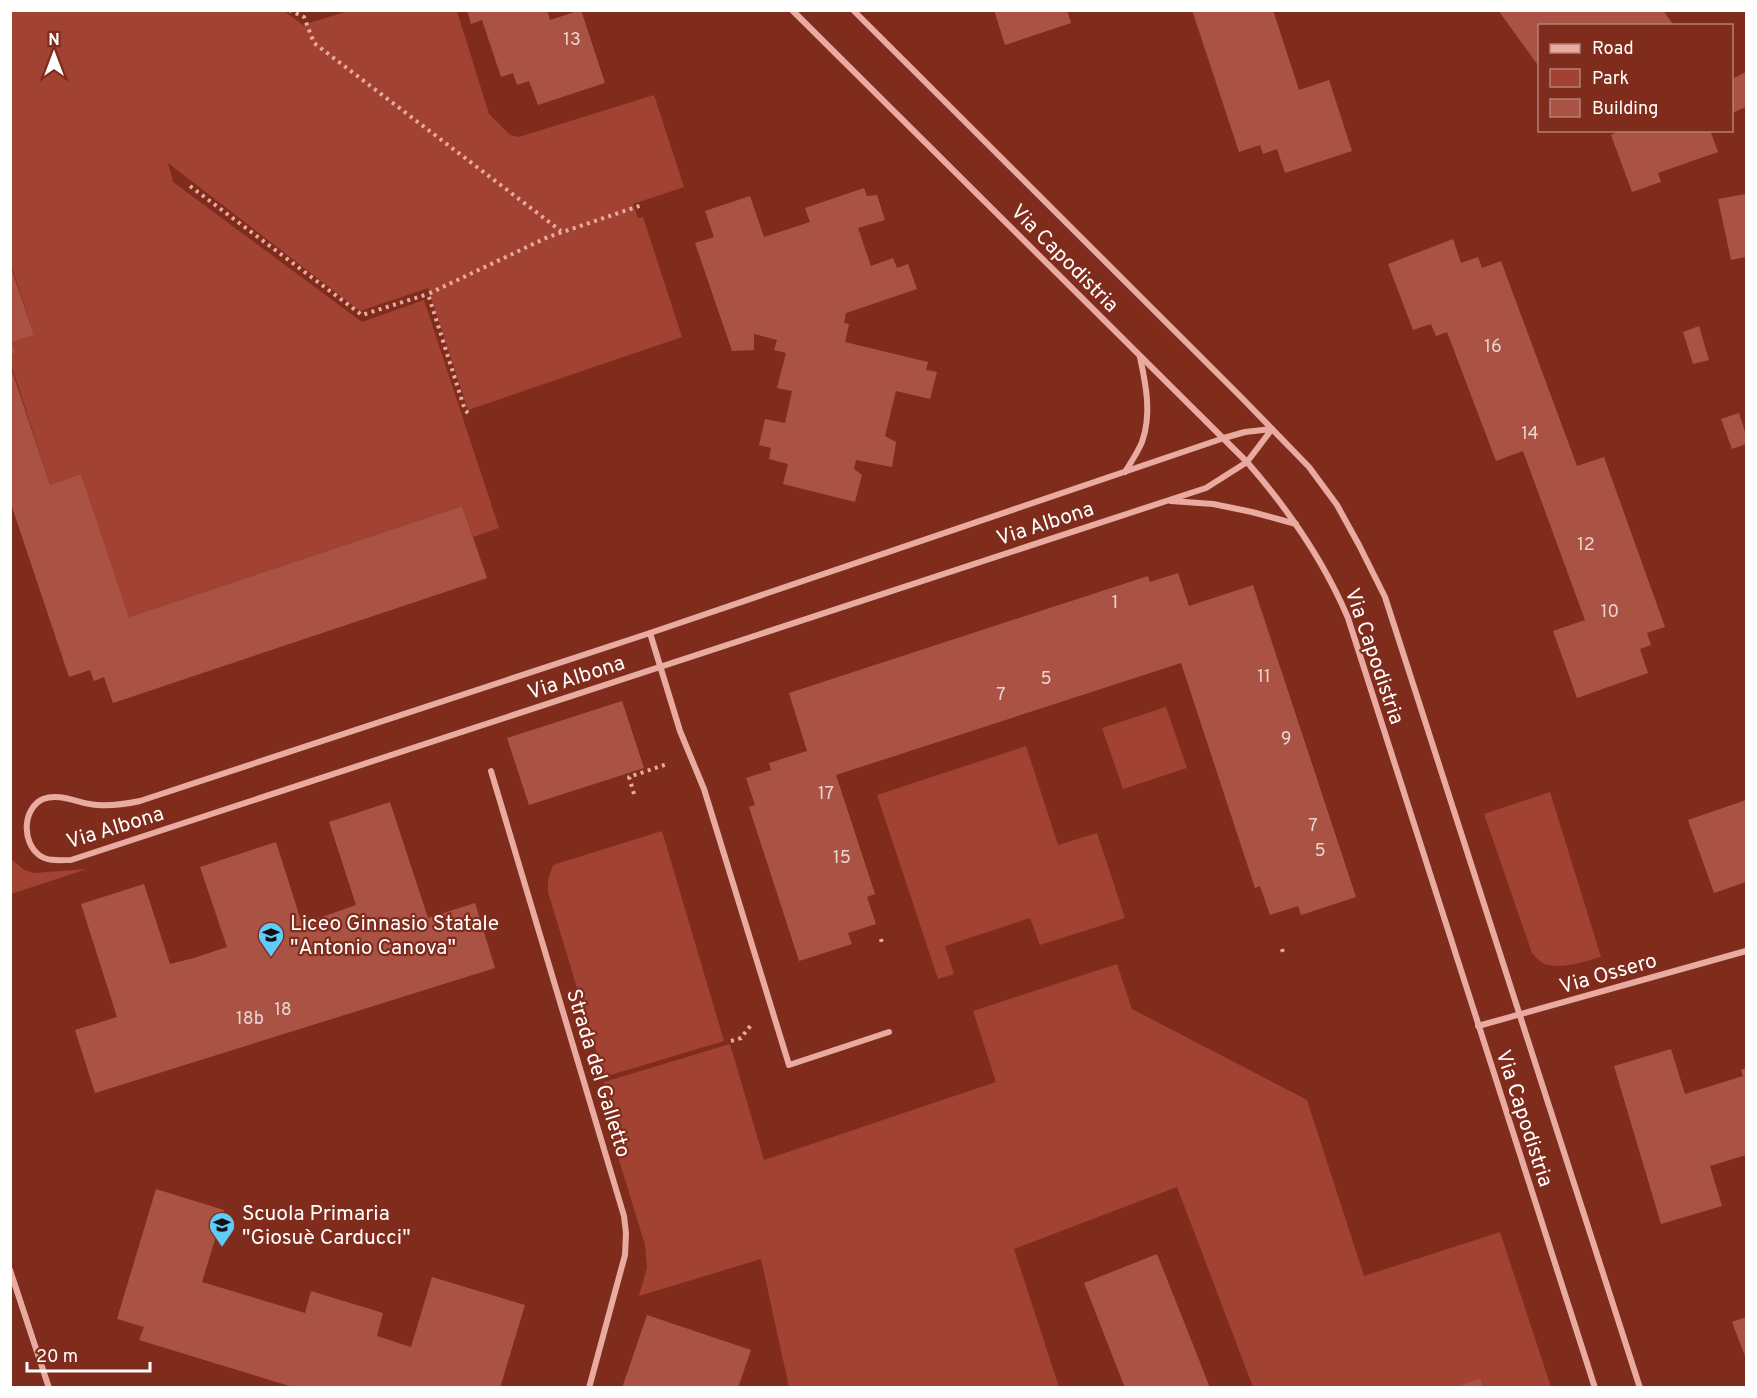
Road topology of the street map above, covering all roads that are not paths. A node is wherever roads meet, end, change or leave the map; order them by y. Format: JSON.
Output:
{"nodes":[{"id":1,"x":792,"y":10,"type":"edge"},
{"id":2,"x":853,"y":10,"type":"edge"},
{"id":3,"x":1140,"y":356,"type":"junction"},
{"id":4,"x":1272,"y":429,"type":"junction"},
{"id":5,"x":1224,"y":438,"type":"junction"},
{"id":6,"x":1246,"y":462,"type":"junction"},
{"id":7,"x":1125,"y":472,"type":"junction"},
{"id":8,"x":1167,"y":500,"type":"junction"},
{"id":9,"x":1296,"y":524,"type":"junction"},
{"id":10,"x":650,"y":633,"type":"junction"},
{"id":11,"x":660,"y":667,"type":"junction"},
{"id":12,"x":491,"y":771,"type":"dead end"},
{"id":13,"x":1746,"y":951,"type":"edge"},
{"id":14,"x":1520,"y":1015,"type":"junction"},
{"id":15,"x":1478,"y":1026,"type":"junction"},
{"id":16,"x":889,"y":1032,"type":"dead end"},
{"id":17,"x":10,"y":1270,"type":"edge"},
{"id":18,"x":49,"y":1388,"type":"edge"},
{"id":19,"x":589,"y":1388,"type":"edge"},
{"id":20,"x":1595,"y":1388,"type":"edge"},
{"id":21,"x":1640,"y":1388,"type":"edge"}],
"edges":[{"from":1,"to":3,"type":"street","name":"Via Capodistria"},
{"from":2,"to":4,"type":"street","name":"Via Capodistria"},
{"from":3,"to":5,"type":"street","name":"Via Capodistria"},
{"from":3,"to":7,"type":"street"},
{"from":4,"to":5,"type":"street","name":"Via Albona"},
{"from":4,"to":6,"type":"street","name":"Via Albona"},
{"from":4,"to":14,"type":"street","name":"Via Capodistria"},
{"from":5,"to":6,"type":"street","name":"Via Capodistria"},
{"from":5,"to":7,"type":"street","name":"Via Albona"},
{"from":6,"to":8,"type":"street","name":"Via Albona"},
{"from":6,"to":9,"type":"street","name":"Via Capodistria"},
{"from":7,"to":10,"type":"street","name":"Via Albona"},
{"from":8,"to":9,"type":"street","name":"Via Albona"},
{"from":8,"to":11,"type":"street","name":"Via Albona"},
{"from":9,"to":15,"type":"street","name":"Via Capodistria"},
{"from":10,"to":11,"type":"street"},
{"from":10,"to":11,"type":"street","name":"Via Albona"},
{"from":11,"to":16,"type":"street"},
{"from":12,"to":19,"type":"street","name":"Strada del Galletto"},
{"from":13,"to":14,"type":"street","name":"Via Ossero"},
{"from":14,"to":15,"type":"street","name":"Via Ossero"},
{"from":14,"to":21,"type":"street","name":"Via Capodistria"},
{"from":15,"to":20,"type":"street","name":"Via Capodistria"},
{"from":17,"to":18,"type":"street"}]}
